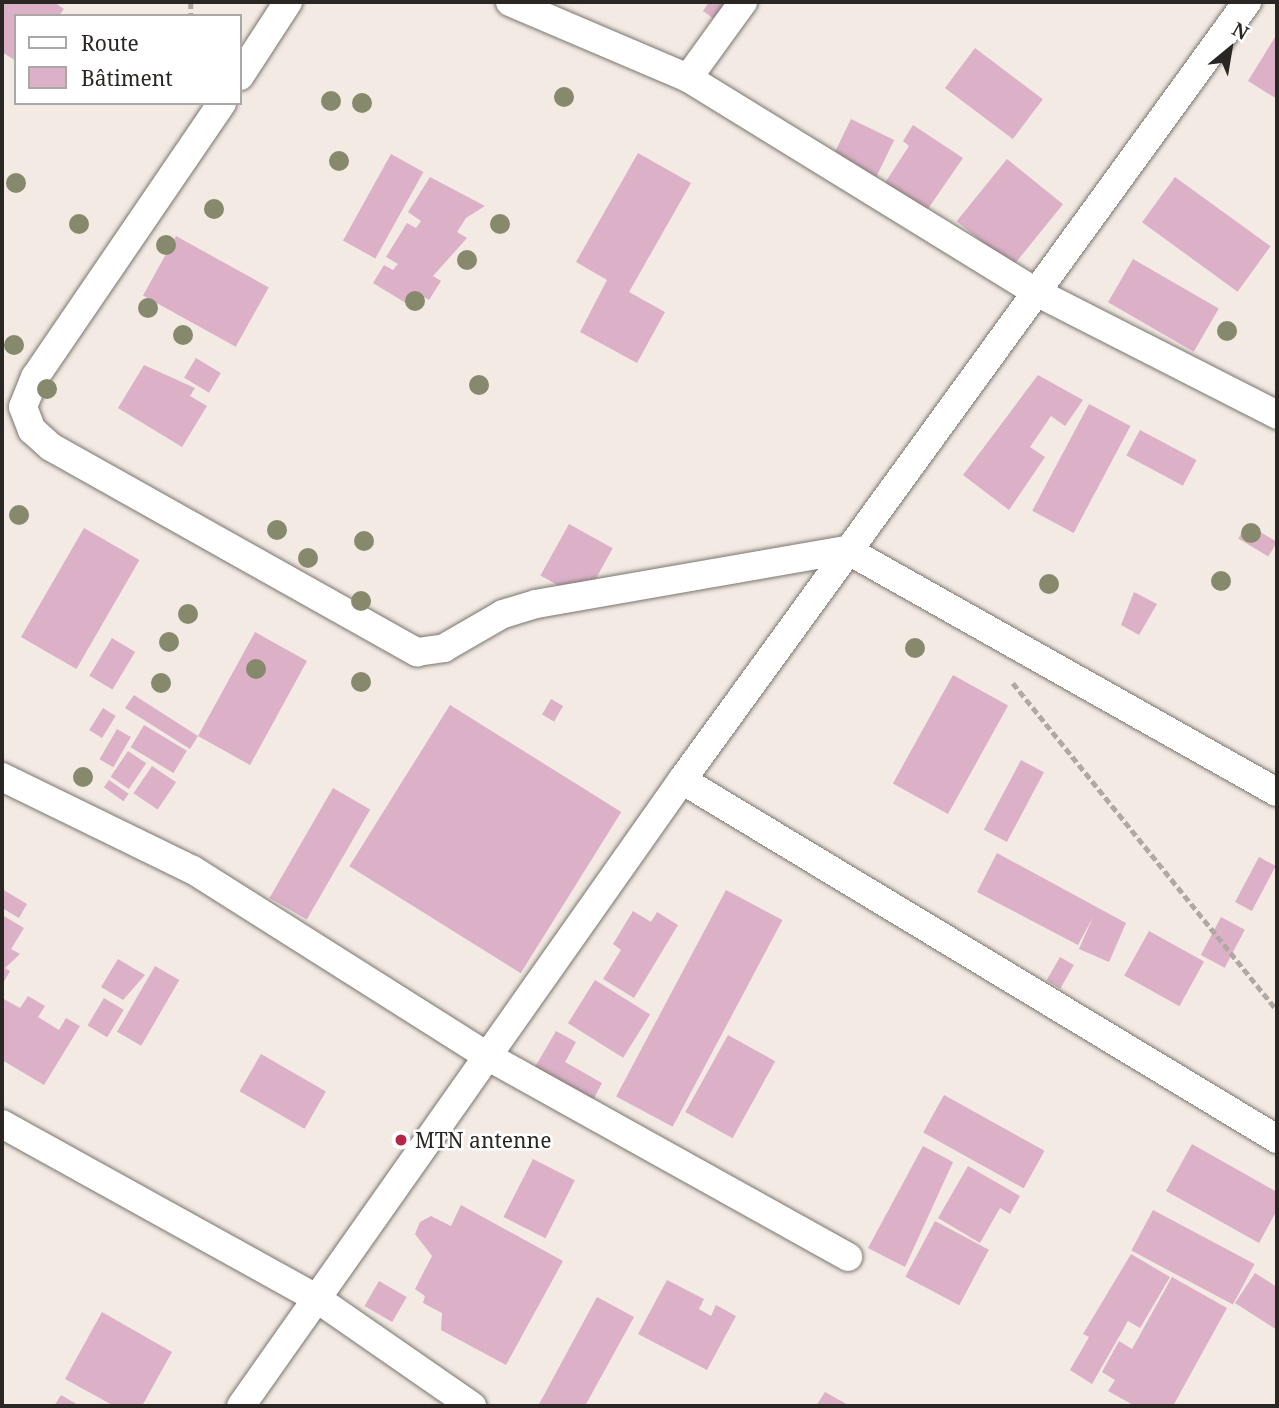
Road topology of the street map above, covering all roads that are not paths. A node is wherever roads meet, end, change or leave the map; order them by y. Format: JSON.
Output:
{"nodes":[{"id":1,"x":288,"y":2,"type":"edge"},
{"id":2,"x":510,"y":2,"type":"edge"},
{"id":3,"x":743,"y":2,"type":"edge"},
{"id":4,"x":1247,"y":2,"type":"edge"},
{"id":5,"x":242,"y":73,"type":"edge"},
{"id":6,"x":688,"y":78,"type":"junction"},
{"id":7,"x":221,"y":105,"type":"edge"},
{"id":8,"x":1036,"y":292,"type":"junction"},
{"id":9,"x":1277,"y":415,"type":"edge"},
{"id":10,"x":847,"y":550,"type":"junction"},
{"id":11,"x":2,"y":776,"type":"edge"},
{"id":12,"x":682,"y":780,"type":"junction"},
{"id":13,"x":1277,"y":792,"type":"edge"},
{"id":14,"x":489,"y":1056,"type":"junction"},
{"id":15,"x":2,"y":1124,"type":"edge"},
{"id":16,"x":1277,"y":1139,"type":"edge"},
{"id":17,"x":848,"y":1257,"type":"dead end"},
{"id":18,"x":316,"y":1298,"type":"junction"},
{"id":19,"x":241,"y":1406,"type":"edge"},
{"id":20,"x":472,"y":1406,"type":"edge"}],
"edges":[{"from":1,"to":5,"type":"street"},
{"from":2,"to":6,"type":"street"},
{"from":3,"to":6,"type":"street"},
{"from":4,"to":8,"type":"street"},
{"from":6,"to":8,"type":"street"},
{"from":7,"to":10,"type":"street"},
{"from":8,"to":9,"type":"street"},
{"from":8,"to":10,"type":"street"},
{"from":10,"to":12,"type":"street"},
{"from":10,"to":13,"type":"street"},
{"from":11,"to":14,"type":"street"},
{"from":12,"to":14,"type":"street"},
{"from":12,"to":16,"type":"street"},
{"from":14,"to":17,"type":"street"},
{"from":14,"to":18,"type":"street"},
{"from":15,"to":18,"type":"street"},
{"from":18,"to":19,"type":"street"},
{"from":18,"to":20,"type":"street"}]}
